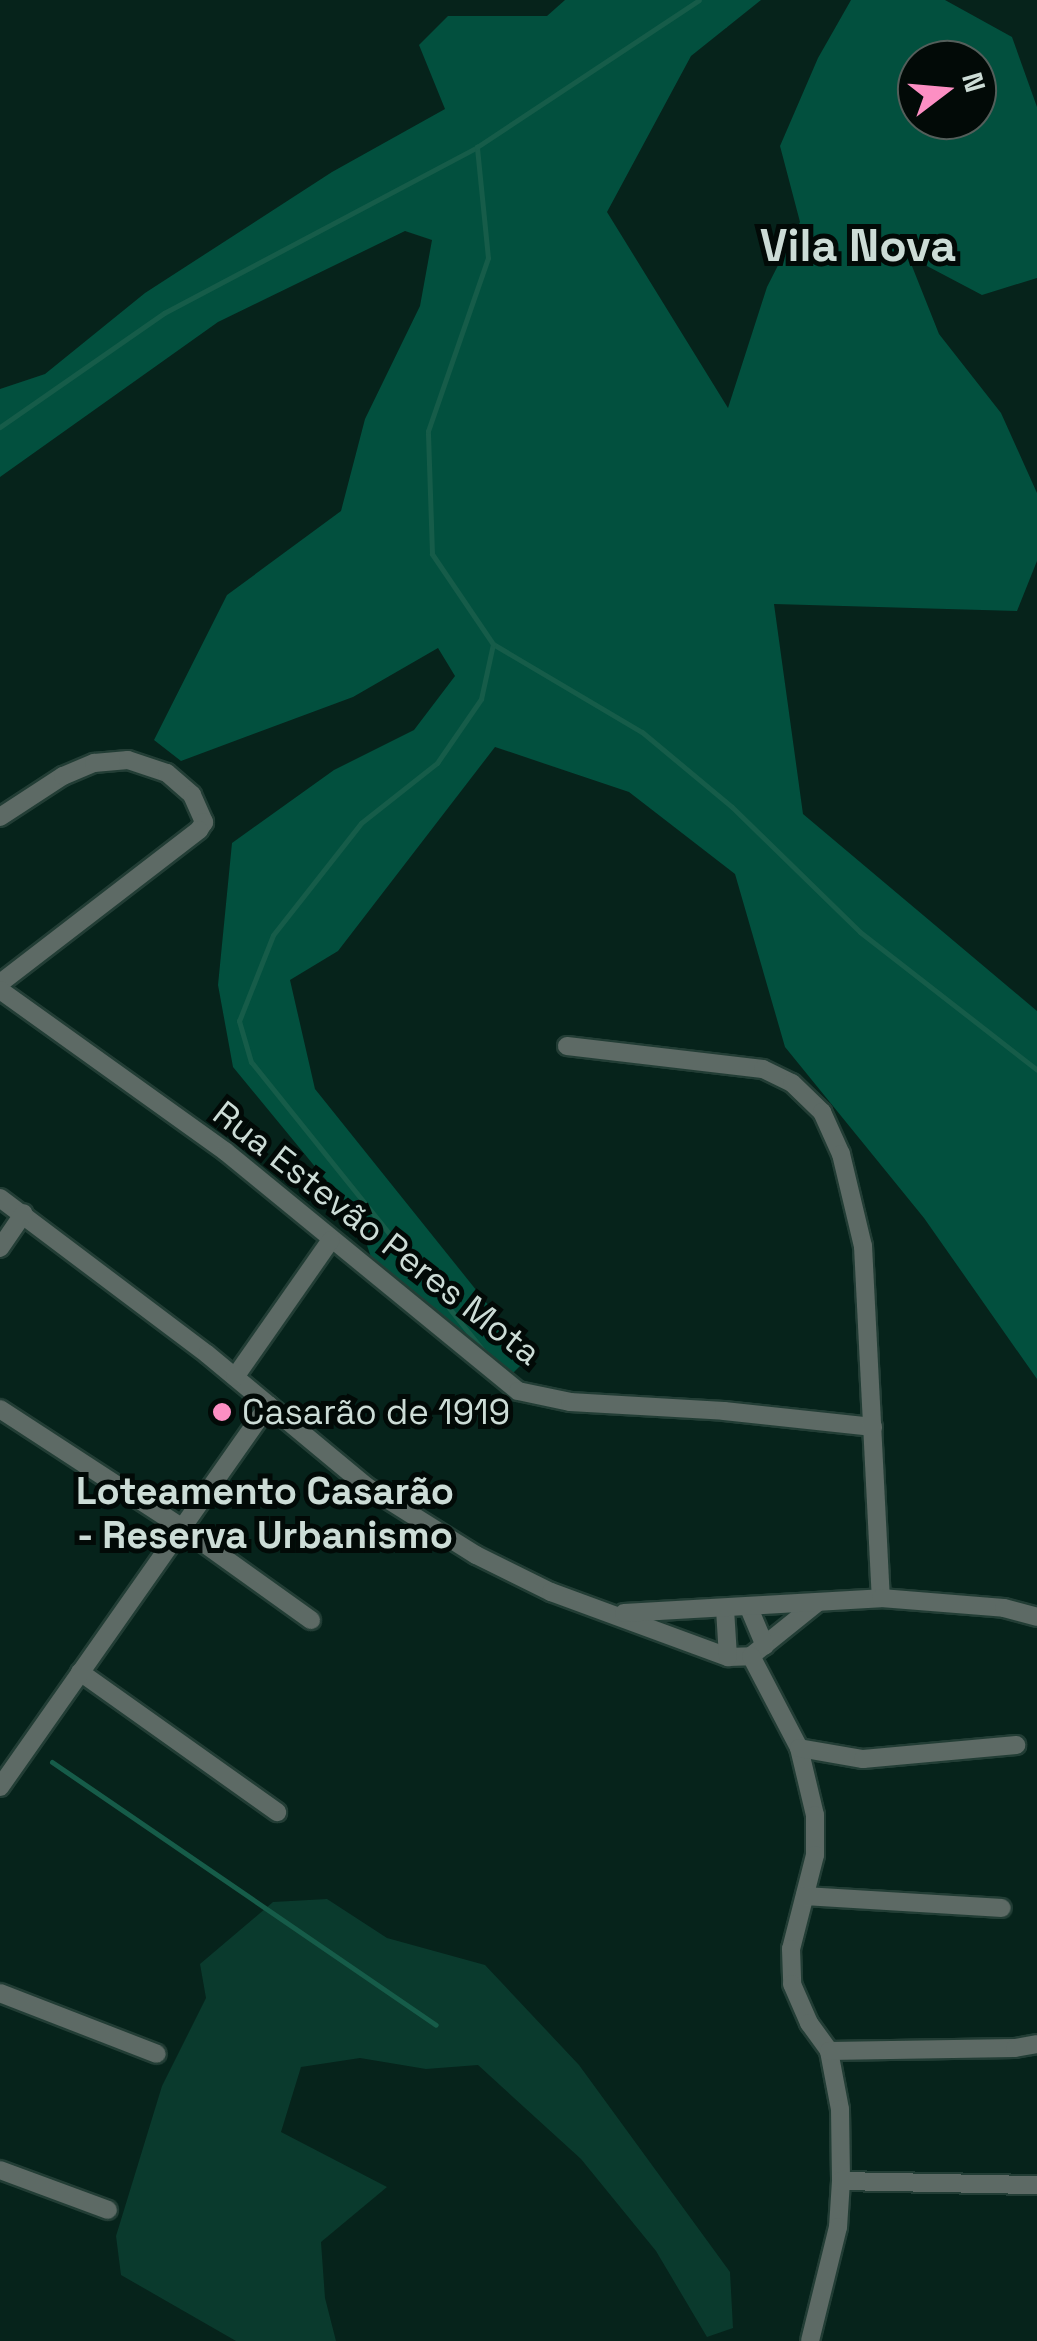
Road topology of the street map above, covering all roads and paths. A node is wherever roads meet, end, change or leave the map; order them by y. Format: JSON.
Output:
{"nodes":[{"id":1,"x":0,"y":817,"type":"edge"},
{"id":2,"x":0,"y":986,"type":"edge"},
{"id":3,"x":568,"y":1046,"type":"dead end"},
{"id":4,"x":0,"y":1198,"type":"edge"},
{"id":5,"x":24,"y":1214,"type":"junction"},
{"id":6,"x":331,"y":1240,"type":"junction"},
{"id":7,"x":0,"y":1248,"type":"edge"},
{"id":8,"x":235,"y":1376,"type":"junction"},
{"id":9,"x":268,"y":1405,"type":"junction"},
{"id":10,"x":0,"y":1409,"type":"edge"},
{"id":11,"x":873,"y":1427,"type":"junction"},
{"id":12,"x":182,"y":1528,"type":"junction"},
{"id":13,"x":880,"y":1598,"type":"junction"},
{"id":14,"x":817,"y":1603,"type":"junction"},
{"id":15,"x":749,"y":1608,"type":"junction"},
{"id":16,"x":724,"y":1609,"type":"junction"},
{"id":17,"x":613,"y":1614,"type":"junction"},
{"id":18,"x":1037,"y":1617,"type":"edge"},
{"id":19,"x":310,"y":1620,"type":"dead end"},
{"id":20,"x":758,"y":1651,"type":"junction"},
{"id":21,"x":728,"y":1657,"type":"junction"},
{"id":22,"x":80,"y":1672,"type":"junction"},
{"id":23,"x":1016,"y":1744,"type":"dead end"},
{"id":24,"x":798,"y":1748,"type":"junction"},
{"id":25,"x":0,"y":1787,"type":"edge"},
{"id":26,"x":277,"y":1812,"type":"dead end"},
{"id":27,"x":805,"y":1896,"type":"junction"},
{"id":28,"x":1002,"y":1908,"type":"dead end"},
{"id":29,"x":0,"y":1993,"type":"edge"},
{"id":30,"x":1037,"y":2044,"type":"edge"},
{"id":31,"x":830,"y":2051,"type":"junction"},
{"id":32,"x":158,"y":2054,"type":"dead end"},
{"id":33,"x":0,"y":2170,"type":"edge"},
{"id":34,"x":842,"y":2181,"type":"junction"},
{"id":35,"x":1037,"y":2185,"type":"edge"},
{"id":36,"x":108,"y":2210,"type":"dead end"},
{"id":37,"x":810,"y":2341,"type":"edge"}],
"edges":[{"from":1,"to":2,"type":"street"},
{"from":2,"to":6,"type":"street","name":"Rua Estevão Peres Mota"},
{"from":3,"to":11,"type":"street"},
{"from":4,"to":5,"type":"street"},
{"from":5,"to":7,"type":"street"},
{"from":5,"to":8,"type":"street"},
{"from":6,"to":8,"type":"street"},
{"from":6,"to":11,"type":"street","name":"Rua Estevão Peres Mota"},
{"from":8,"to":9,"type":"street"},
{"from":9,"to":12,"type":"street"},
{"from":9,"to":17,"type":"street"},
{"from":10,"to":12,"type":"street"},
{"from":11,"to":13,"type":"street"},
{"from":12,"to":19,"type":"street"},
{"from":12,"to":22,"type":"street"},
{"from":13,"to":14,"type":"street"},
{"from":13,"to":18,"type":"street"},
{"from":14,"to":15,"type":"street"},
{"from":14,"to":20,"type":"street"},
{"from":15,"to":16,"type":"street"},
{"from":15,"to":20,"type":"street"},
{"from":16,"to":17,"type":"street"},
{"from":16,"to":21,"type":"street"},
{"from":17,"to":21,"type":"street"},
{"from":20,"to":21,"type":"street"},
{"from":20,"to":24,"type":"street"},
{"from":22,"to":25,"type":"street"},
{"from":22,"to":26,"type":"street"},
{"from":23,"to":24,"type":"street"},
{"from":24,"to":27,"type":"street"},
{"from":27,"to":28,"type":"street"},
{"from":27,"to":31,"type":"street"},
{"from":29,"to":32,"type":"street"},
{"from":30,"to":31,"type":"street"},
{"from":31,"to":34,"type":"street"},
{"from":33,"to":36,"type":"street"},
{"from":34,"to":35,"type":"street"},
{"from":34,"to":37,"type":"street"}]}
